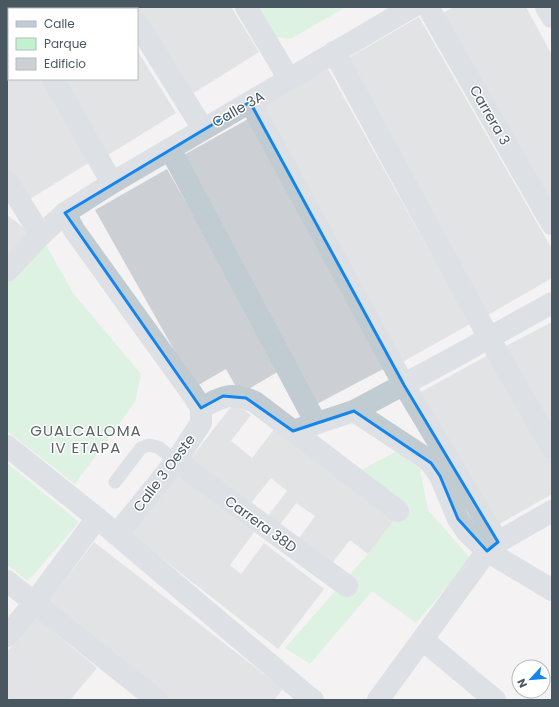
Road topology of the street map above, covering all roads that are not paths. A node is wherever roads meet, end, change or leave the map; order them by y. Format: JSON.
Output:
{"nodes":[{"id":1,"x":246,"y":7,"type":"edge"},
{"id":2,"x":412,"y":7,"type":"edge"},
{"id":3,"x":428,"y":7,"type":"edge"},
{"id":4,"x":546,"y":7,"type":"edge"},
{"id":5,"x":552,"y":17,"type":"edge"},
{"id":6,"x":138,"y":25,"type":"edge"},
{"id":7,"x":334,"y":52,"type":"junction"},
{"id":8,"x":289,"y":79,"type":"junction"},
{"id":9,"x":54,"y":80,"type":"edge"},
{"id":10,"x":250,"y":102,"type":"junction"},
{"id":11,"x":203,"y":129,"type":"junction"},
{"id":12,"x":170,"y":149,"type":"junction"},
{"id":13,"x":7,"y":181,"type":"edge"},
{"id":14,"x":112,"y":183,"type":"junction"},
{"id":15,"x":7,"y":207,"type":"edge"},
{"id":16,"x":65,"y":213,"type":"junction"},
{"id":17,"x":552,"y":224,"type":"edge"},
{"id":18,"x":41,"y":235,"type":"junction"},
{"id":19,"x":7,"y":271,"type":"edge"},
{"id":20,"x":552,"y":303,"type":"edge"},
{"id":21,"x":489,"y":338,"type":"junction"},
{"id":22,"x":404,"y":385,"type":"junction"},
{"id":23,"x":201,"y":408,"type":"junction"},
{"id":24,"x":354,"y":412,"type":"junction"},
{"id":25,"x":316,"y":423,"type":"junction"},
{"id":26,"x":293,"y":431,"type":"junction"},
{"id":27,"x":7,"y":446,"type":"edge"},
{"id":28,"x":552,"y":448,"type":"edge"},
{"id":29,"x":176,"y":461,"type":"junction"},
{"id":30,"x":115,"y":482,"type":"dead end"},
{"id":31,"x":398,"y":511,"type":"dead end"},
{"id":32,"x":552,"y":511,"type":"edge"},
{"id":33,"x":97,"y":518,"type":"junction"},
{"id":34,"x":117,"y":534,"type":"junction"},
{"id":35,"x":493,"y":546,"type":"junction"},
{"id":36,"x":7,"y":582,"type":"edge"},
{"id":37,"x":347,"y":586,"type":"dead end"},
{"id":38,"x":552,"y":590,"type":"edge"},
{"id":39,"x":34,"y":603,"type":"junction"},
{"id":40,"x":7,"y":636,"type":"edge"},
{"id":41,"x":423,"y":640,"type":"junction"},
{"id":42,"x":306,"y":698,"type":"edge"},
{"id":43,"x":157,"y":700,"type":"edge"},
{"id":44,"x":378,"y":700,"type":"edge"},
{"id":45,"x":495,"y":700,"type":"edge"}],
"edges":[{"from":1,"to":8,"type":"street"},
{"from":2,"to":7,"type":"street","name":"Calle 3A"},
{"from":3,"to":17,"type":"street","name":"Carrera 3"},
{"from":4,"to":5,"type":"street"},
{"from":6,"to":11,"type":"street"},
{"from":7,"to":8,"type":"street","name":"Calle 3A"},
{"from":7,"to":21,"type":"street"},
{"from":8,"to":10,"type":"street","name":"Calle 3A"},
{"from":9,"to":14,"type":"street"},
{"from":10,"to":11,"type":"street","name":"Calle 3A"},
{"from":10,"to":22,"type":"street"},
{"from":11,"to":12,"type":"street","name":"Calle 3A"},
{"from":12,"to":14,"type":"street","name":"Calle 3A"},
{"from":12,"to":25,"type":"street"},
{"from":13,"to":18,"type":"street"},
{"from":14,"to":16,"type":"street","name":"Calle 3A"},
{"from":15,"to":18,"type":"street"},
{"from":16,"to":18,"type":"street","name":"Calle 3A"},
{"from":16,"to":23,"type":"street"},
{"from":18,"to":19,"type":"street","name":"Calle 3A"},
{"from":20,"to":21,"type":"street"},
{"from":21,"to":22,"type":"street"},
{"from":21,"to":28,"type":"street"},
{"from":22,"to":24,"type":"street"},
{"from":22,"to":35,"type":"street"},
{"from":23,"to":26,"type":"street"},
{"from":23,"to":29,"type":"street","name":"Calle 3 Oeste"},
{"from":24,"to":25,"type":"street"},
{"from":24,"to":35,"type":"street"},
{"from":25,"to":26,"type":"street"},
{"from":26,"to":31,"type":"street"},
{"from":27,"to":33,"type":"street"},
{"from":29,"to":30,"type":"lane"},
{"from":29,"to":34,"type":"street","name":"Calle 3 Oeste"},
{"from":29,"to":37,"type":"street","name":"Carrera 38D"},
{"from":32,"to":35,"type":"street"},
{"from":33,"to":34,"type":"street"},
{"from":33,"to":39,"type":"street"},
{"from":34,"to":42,"type":"street"},
{"from":35,"to":38,"type":"street"},
{"from":35,"to":41,"type":"street"},
{"from":36,"to":39,"type":"street"},
{"from":39,"to":40,"type":"street"},
{"from":39,"to":43,"type":"street"},
{"from":41,"to":44,"type":"street"},
{"from":41,"to":45,"type":"street"}]}
